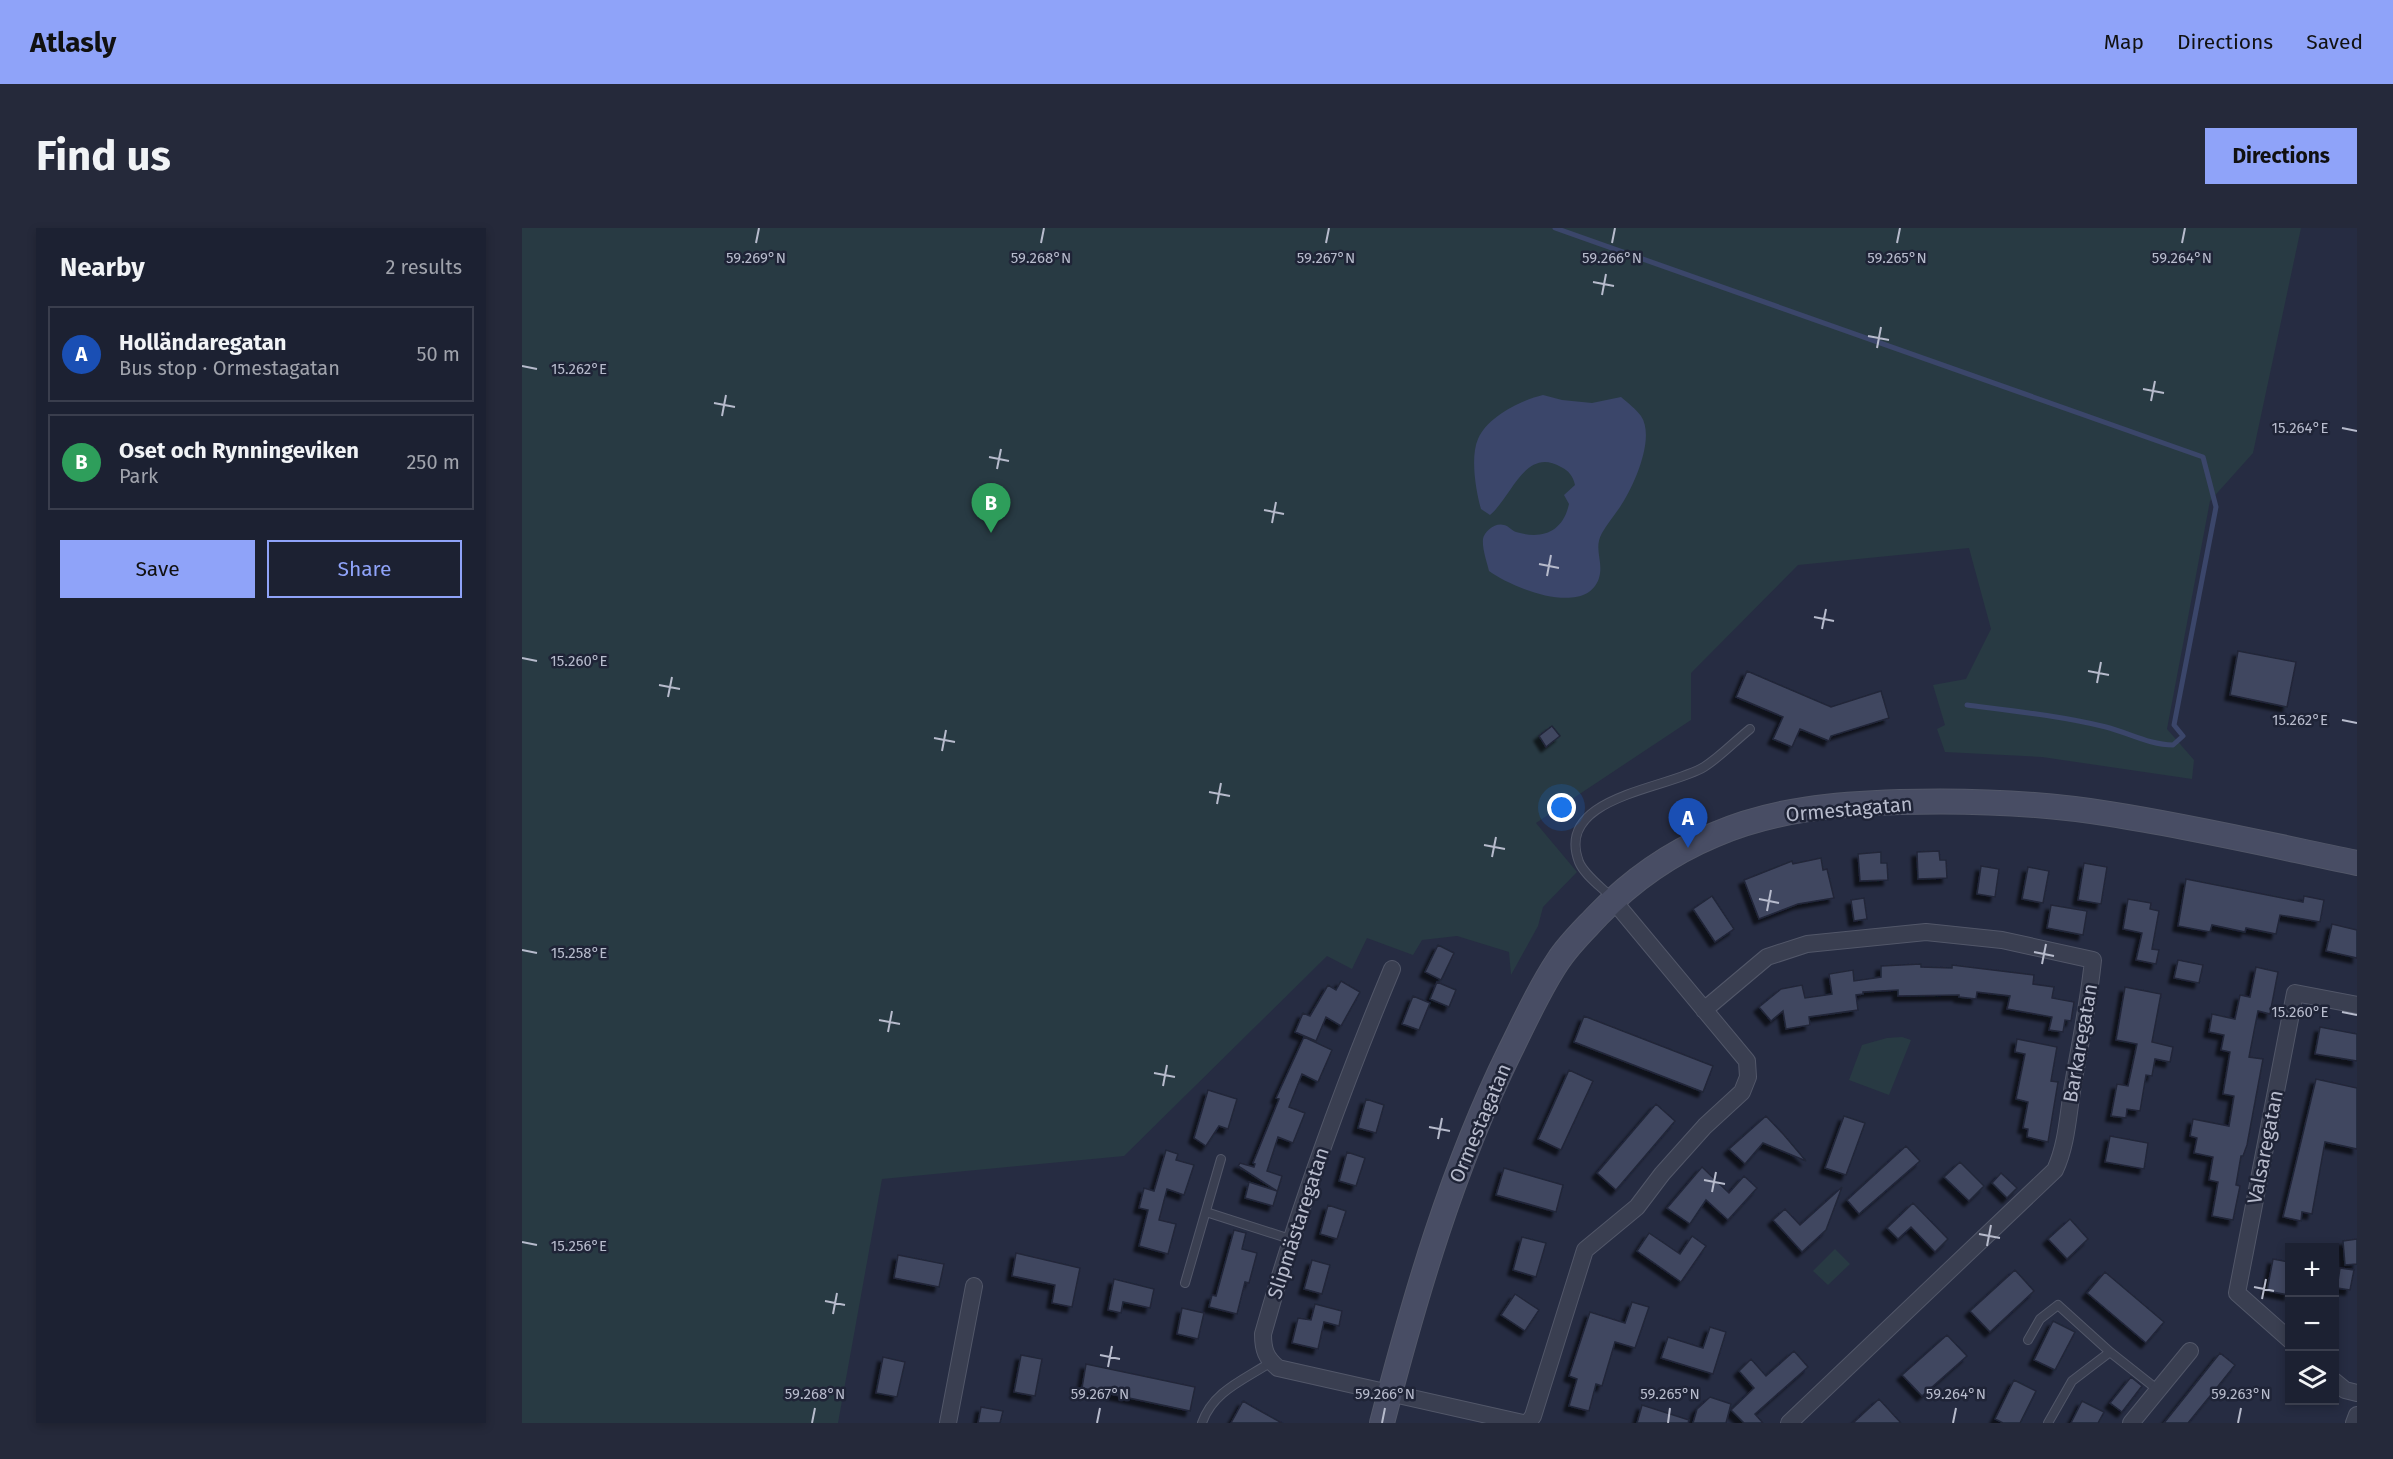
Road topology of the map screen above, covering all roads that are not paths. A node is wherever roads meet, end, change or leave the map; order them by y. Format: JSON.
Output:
{"nodes":[{"id":1,"x":1750,"y":729,"type":"dead end"},
{"id":2,"x":2357,"y":863,"type":"edge"},
{"id":3,"x":1613,"y":900,"type":"junction"},
{"id":4,"x":1392,"y":969,"type":"dead end"},
{"id":5,"x":2357,"y":1005,"type":"edge"},
{"id":6,"x":1704,"y":1010,"type":"junction"},
{"id":7,"x":1221,"y":1160,"type":"dead end"},
{"id":8,"x":1206,"y":1212,"type":"junction"},
{"id":9,"x":1290,"y":1239,"type":"junction"},
{"id":10,"x":1185,"y":1283,"type":"dead end"},
{"id":11,"x":974,"y":1286,"type":"dead end"},
{"id":12,"x":2285,"y":1336,"type":"edge"},
{"id":13,"x":2028,"y":1340,"type":"dead end"},
{"id":14,"x":2190,"y":1351,"type":"dead end"},
{"id":15,"x":2110,"y":1352,"type":"junction"},
{"id":16,"x":1271,"y":1362,"type":"junction"},
{"id":17,"x":2339,"y":1385,"type":"edge"},
{"id":18,"x":2158,"y":1390,"type":"junction"},
{"id":19,"x":1390,"y":1393,"type":"junction"},
{"id":20,"x":2357,"y":1393,"type":"edge"},
{"id":21,"x":2357,"y":1415,"type":"edge"},
{"id":22,"x":948,"y":1423,"type":"edge"},
{"id":23,"x":1202,"y":1423,"type":"edge"},
{"id":24,"x":1382,"y":1423,"type":"edge"},
{"id":25,"x":1522,"y":1423,"type":"edge"},
{"id":26,"x":1528,"y":1423,"type":"edge"},
{"id":27,"x":1789,"y":1423,"type":"edge"},
{"id":28,"x":2048,"y":1423,"type":"edge"},
{"id":29,"x":2131,"y":1423,"type":"edge"},
{"id":30,"x":2354,"y":1423,"type":"edge"}],
"edges":[{"from":1,"to":3,"type":"lane"},
{"from":2,"to":3,"type":"street","name":"Ormestagatan"},
{"from":3,"to":6,"type":"street"},
{"from":3,"to":19,"type":"street","name":"Ormestagatan"},
{"from":4,"to":9,"type":"street","name":"Slipmästaregatan"},
{"from":5,"to":12,"type":"street","name":"Valsaregatan"},
{"from":6,"to":26,"type":"street"},
{"from":6,"to":27,"type":"street","name":"Barkaregatan"},
{"from":7,"to":8,"type":"lane"},
{"from":8,"to":9,"type":"lane"},
{"from":8,"to":10,"type":"lane"},
{"from":9,"to":16,"type":"street","name":"Slipmästaregatan"},
{"from":11,"to":22,"type":"street"},
{"from":13,"to":15,"type":"lane"},
{"from":14,"to":18,"type":"street"},
{"from":15,"to":18,"type":"lane"},
{"from":15,"to":28,"type":"lane"},
{"from":16,"to":19,"type":"street"},
{"from":16,"to":23,"type":"lane"},
{"from":17,"to":20,"type":"street"},
{"from":18,"to":29,"type":"street"},
{"from":19,"to":24,"type":"street","name":"Ormestagatan"},
{"from":19,"to":25,"type":"street"},
{"from":21,"to":30,"type":"street"}]}
